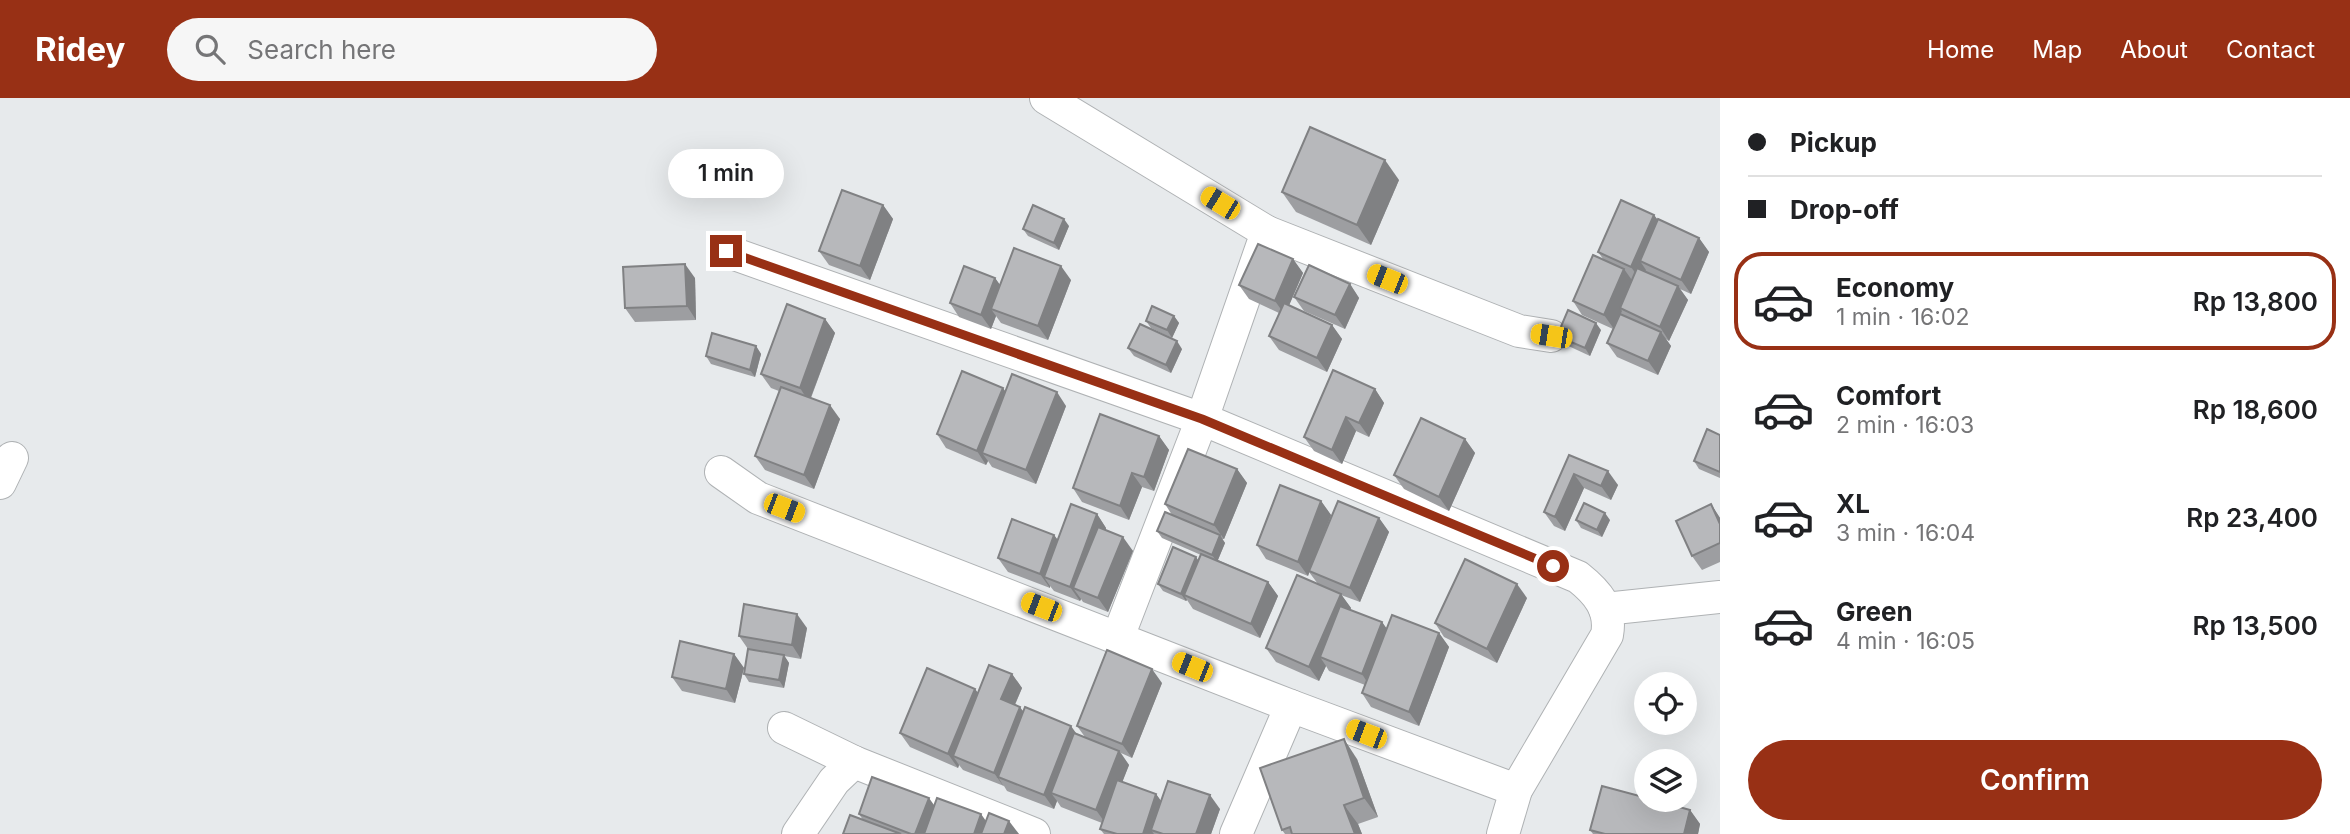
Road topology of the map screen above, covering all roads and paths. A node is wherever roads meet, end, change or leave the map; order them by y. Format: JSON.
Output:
{"nodes":[{"id":1,"x":1046,"y":98,"type":"edge"},
{"id":2,"x":1267,"y":232,"type":"junction"},
{"id":3,"x":726,"y":251,"type":"dead end"},
{"id":4,"x":1551,"y":336,"type":"dead end"},
{"id":5,"x":1202,"y":419,"type":"junction"},
{"id":6,"x":721,"y":472,"type":"dead end"},
{"id":7,"x":1720,"y":597,"type":"edge"},
{"id":8,"x":1605,"y":609,"type":"junction"},
{"id":9,"x":1118,"y":637,"type":"junction"},
{"id":10,"x":1291,"y":706,"type":"junction"},
{"id":11,"x":784,"y":728,"type":"dead end"},
{"id":12,"x":854,"y":762,"type":"junction"},
{"id":13,"x":1516,"y":790,"type":"junction"},
{"id":14,"x":1501,"y":833,"type":"edge"},
{"id":15,"x":798,"y":834,"type":"edge"},
{"id":16,"x":1034,"y":834,"type":"edge"},
{"id":17,"x":1236,"y":834,"type":"edge"}],
"edges":[{"from":1,"to":2,"type":"street"},
{"from":2,"to":4,"type":"street"},
{"from":2,"to":5,"type":"street"},
{"from":3,"to":5,"type":"street"},
{"from":5,"to":8,"type":"street"},
{"from":5,"to":9,"type":"street"},
{"from":6,"to":9,"type":"street"},
{"from":7,"to":8,"type":"street"},
{"from":8,"to":13,"type":"street"},
{"from":9,"to":10,"type":"street"},
{"from":10,"to":13,"type":"street"},
{"from":10,"to":17,"type":"street"},
{"from":11,"to":12,"type":"street"},
{"from":12,"to":15,"type":"street"},
{"from":12,"to":16,"type":"street"},
{"from":13,"to":14,"type":"street"}]}
